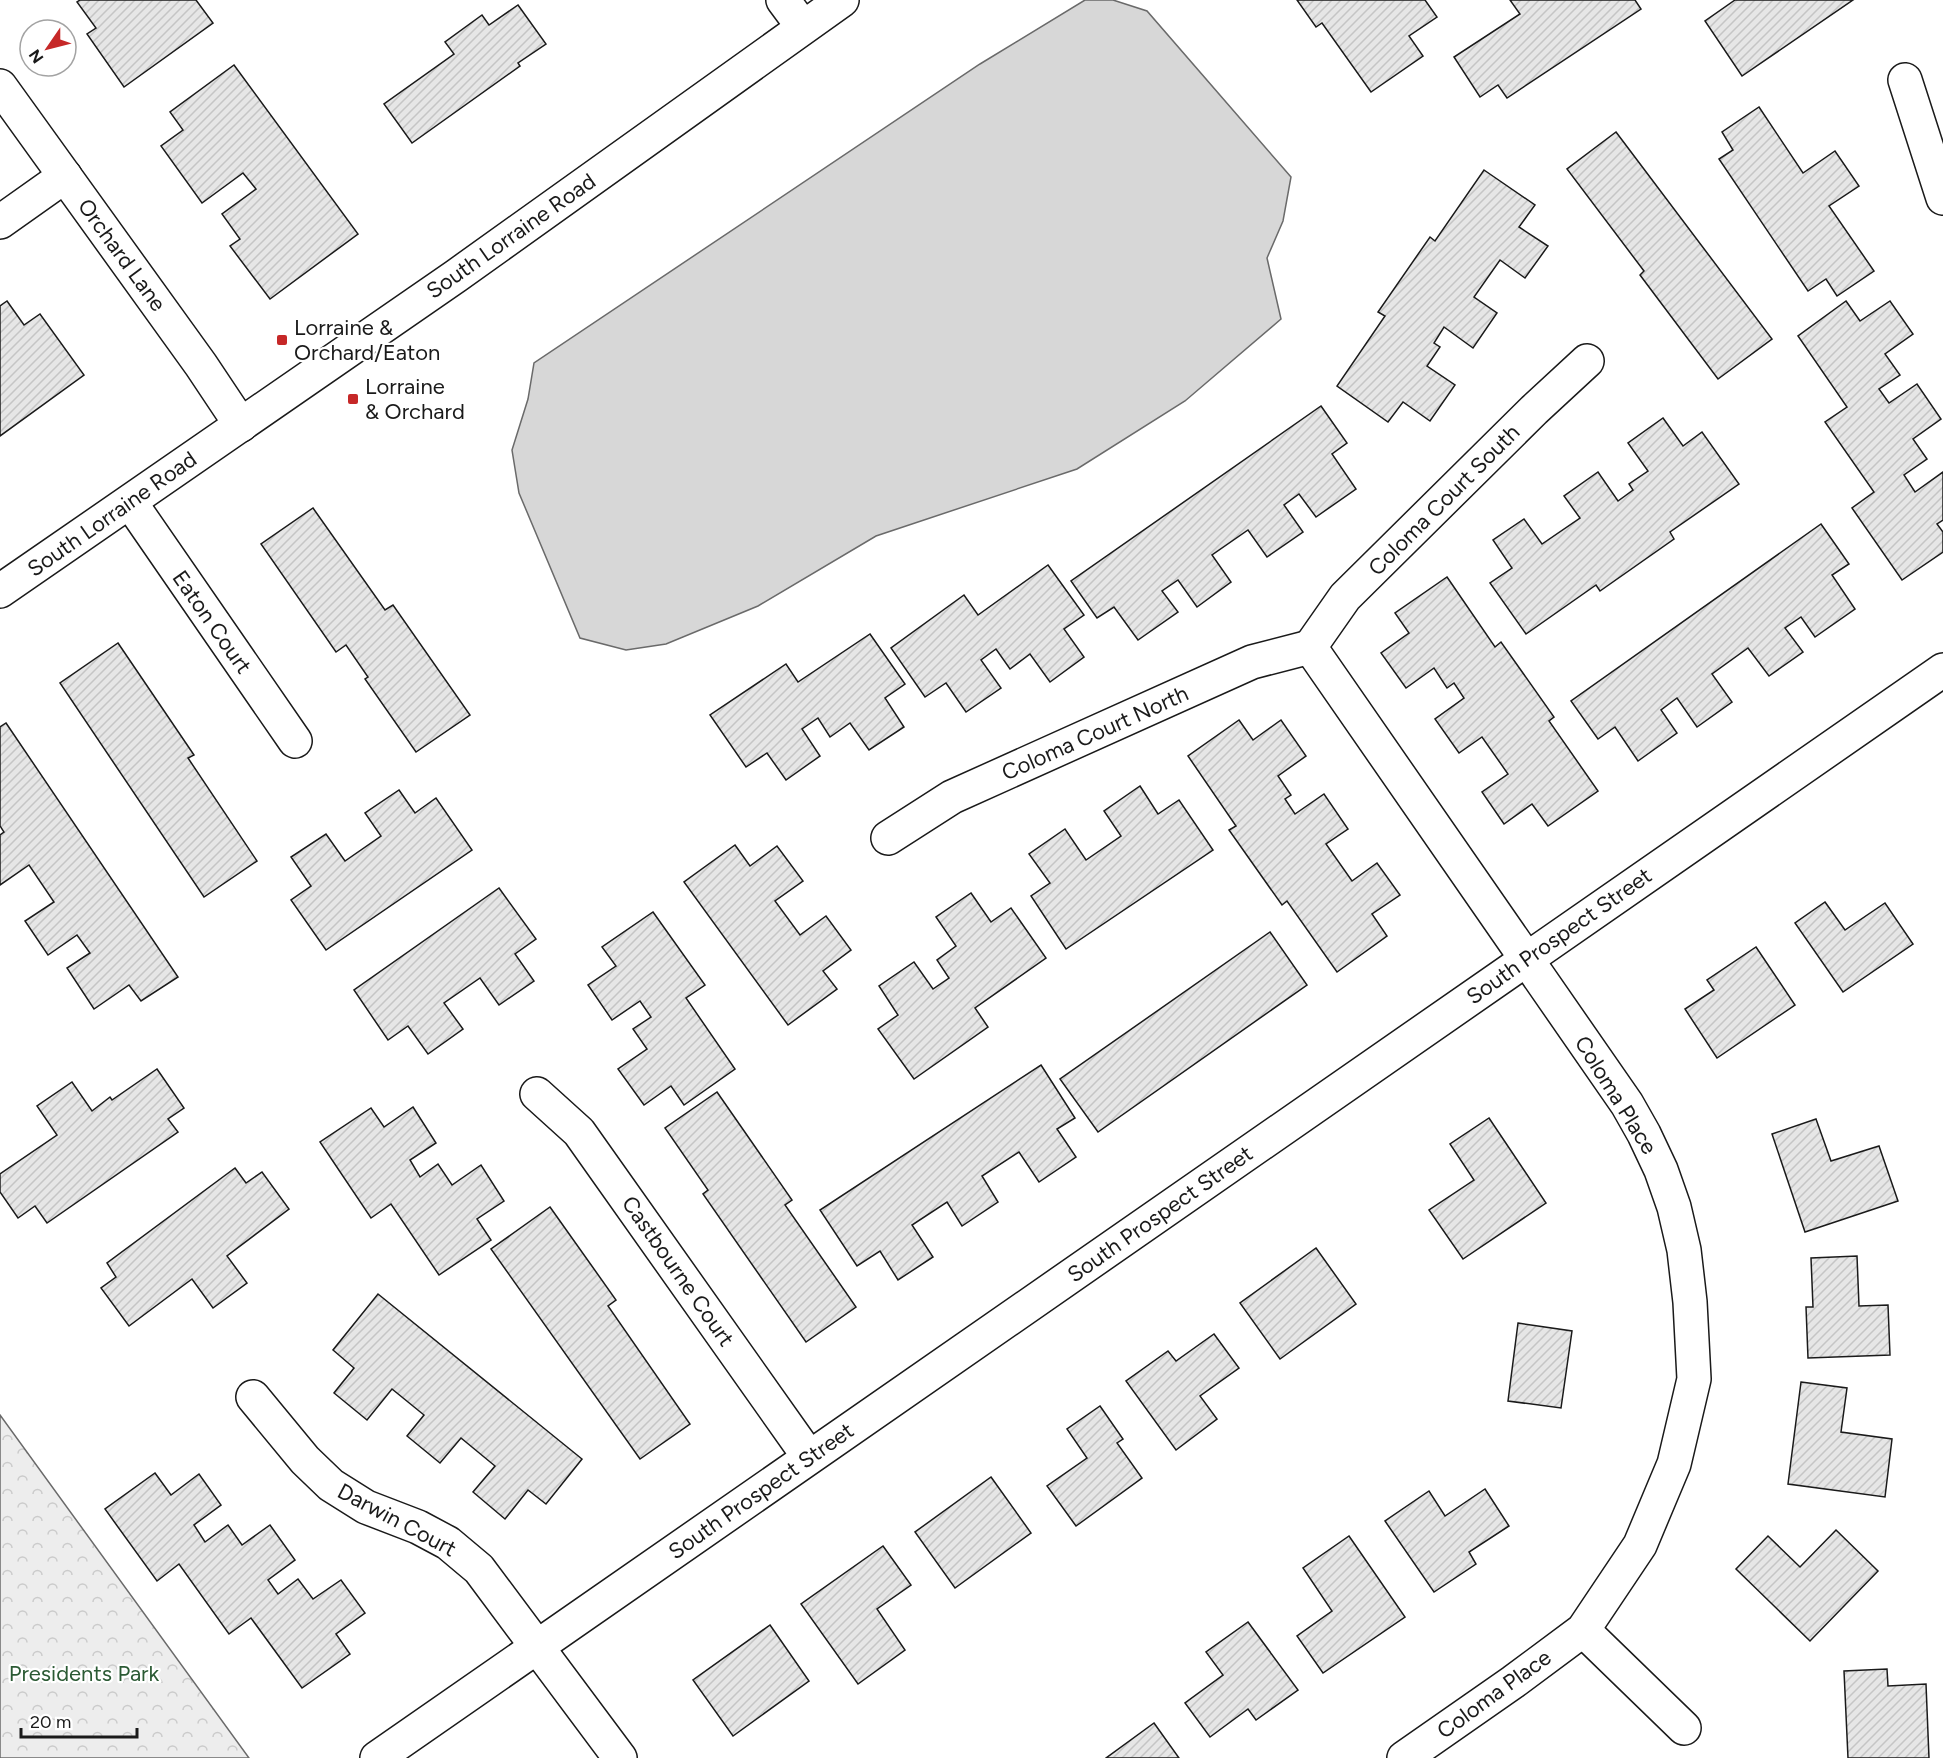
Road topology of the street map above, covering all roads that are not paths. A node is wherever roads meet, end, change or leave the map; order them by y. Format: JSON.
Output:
{"nodes":[{"id":1,"x":783,"y":0,"type":"edge"},
{"id":2,"x":842,"y":0,"type":"edge"},
{"id":3,"x":803,"y":27,"type":"junction"},
{"id":4,"x":1905,"y":80,"type":"dead end"},
{"id":5,"x":0,"y":86,"type":"edge"},
{"id":6,"x":65,"y":176,"type":"junction"},
{"id":7,"x":1943,"y":198,"type":"edge"},
{"id":8,"x":0,"y":222,"type":"edge"},
{"id":9,"x":1587,"y":361,"type":"dead end"},
{"id":10,"x":241,"y":425,"type":"junction"},
{"id":11,"x":130,"y":502,"type":"junction"},
{"id":12,"x":0,"y":591,"type":"edge"},
{"id":13,"x":1311,"y":647,"type":"junction"},
{"id":14,"x":1943,"y":670,"type":"edge"},
{"id":15,"x":295,"y":741,"type":"dead end"},
{"id":16,"x":888,"y":838,"type":"dead end"},
{"id":17,"x":1527,"y":959,"type":"junction"},
{"id":18,"x":537,"y":1094,"type":"dead end"},
{"id":19,"x":252,"y":1397,"type":"dead end"},
{"id":20,"x":809,"y":1457,"type":"junction"},
{"id":21,"x":1583,"y":1630,"type":"junction"},
{"id":22,"x":538,"y":1646,"type":"junction"},
{"id":23,"x":1684,"y":1728,"type":"dead end"},
{"id":24,"x":377,"y":1758,"type":"edge"},
{"id":25,"x":620,"y":1758,"type":"edge"},
{"id":26,"x":1404,"y":1758,"type":"edge"}],
"edges":[{"from":1,"to":3,"type":"street"},
{"from":2,"to":3,"type":"street","name":"South Lorraine Road"},
{"from":3,"to":10,"type":"street","name":"South Lorraine Road"},
{"from":4,"to":7,"type":"street"},
{"from":5,"to":6,"type":"street","name":"Orchard Lane"},
{"from":6,"to":8,"type":"street"},
{"from":6,"to":10,"type":"street","name":"Orchard Lane"},
{"from":9,"to":13,"type":"street","name":"Coloma Court South"},
{"from":10,"to":11,"type":"street","name":"South Lorraine Road"},
{"from":11,"to":12,"type":"street","name":"South Lorraine Road"},
{"from":11,"to":15,"type":"street","name":"Eaton Court"},
{"from":13,"to":16,"type":"street","name":"Coloma Court North"},
{"from":13,"to":17,"type":"street","name":"Coloma Place"},
{"from":14,"to":17,"type":"street","name":"South Prospect Street"},
{"from":17,"to":20,"type":"street","name":"South Prospect Street"},
{"from":17,"to":21,"type":"street","name":"Coloma Place"},
{"from":18,"to":20,"type":"street","name":"Castbourne Court"},
{"from":19,"to":22,"type":"street","name":"Darwin Court"},
{"from":20,"to":22,"type":"street","name":"South Prospect Street"},
{"from":21,"to":23,"type":"street"},
{"from":21,"to":26,"type":"street","name":"Coloma Place"},
{"from":22,"to":24,"type":"street","name":"South Prospect Street"},
{"from":22,"to":25,"type":"street","name":"Darwin Court"}]}
